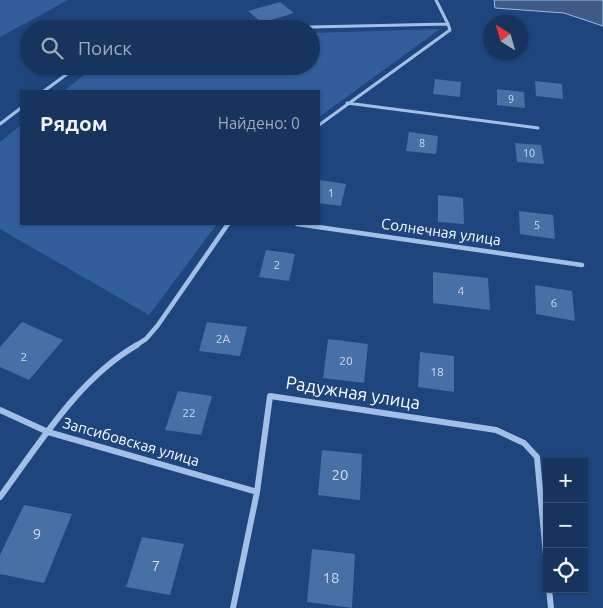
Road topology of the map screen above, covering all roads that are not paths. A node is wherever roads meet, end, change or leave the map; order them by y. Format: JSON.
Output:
{"nodes":[{"id":1,"x":436,"y":0,"type":"edge"},
{"id":2,"x":448,"y":24,"type":"junction"},
{"id":3,"x":320,"y":27,"type":"edge"},
{"id":4,"x":66,"y":75,"type":"edge"},
{"id":5,"x":45,"y":90,"type":"edge"},
{"id":6,"x":347,"y":103,"type":"junction"},
{"id":7,"x":20,"y":109,"type":"edge"},
{"id":8,"x":0,"y":124,"type":"edge"},
{"id":9,"x":320,"y":124,"type":"edge"},
{"id":10,"x":538,"y":128,"type":"dead end"},
{"id":11,"x":227,"y":225,"type":"edge"},
{"id":12,"x":304,"y":225,"type":"edge"},
{"id":13,"x":582,"y":265,"type":"dead end"},
{"id":14,"x":0,"y":410,"type":"edge"},
{"id":15,"x":48,"y":432,"type":"junction"},
{"id":16,"x":258,"y":492,"type":"junction"},
{"id":17,"x":0,"y":497,"type":"edge"},
{"id":18,"x":545,"y":548,"type":"edge"},
{"id":19,"x":549,"y":593,"type":"edge"},
{"id":20,"x":233,"y":608,"type":"edge"},
{"id":21,"x":551,"y":608,"type":"edge"}],
"edges":[{"from":1,"to":2,"type":"street"},
{"from":2,"to":3,"type":"street"},
{"from":2,"to":6,"type":"street"},
{"from":4,"to":5,"type":"street"},
{"from":6,"to":9,"type":"street"},
{"from":6,"to":10,"type":"street"},
{"from":7,"to":8,"type":"street"},
{"from":11,"to":15,"type":"street"},
{"from":12,"to":13,"type":"street","name":"Солнечная улица"},
{"from":14,"to":15,"type":"street","name":"Запсибовская улица"},
{"from":15,"to":16,"type":"street","name":"Запсибовская улица"},
{"from":15,"to":17,"type":"street"},
{"from":16,"to":18,"type":"street","name":"Радужная улица"},
{"from":16,"to":20,"type":"street","name":"Радужная улица"},
{"from":19,"to":21,"type":"street"}]}
